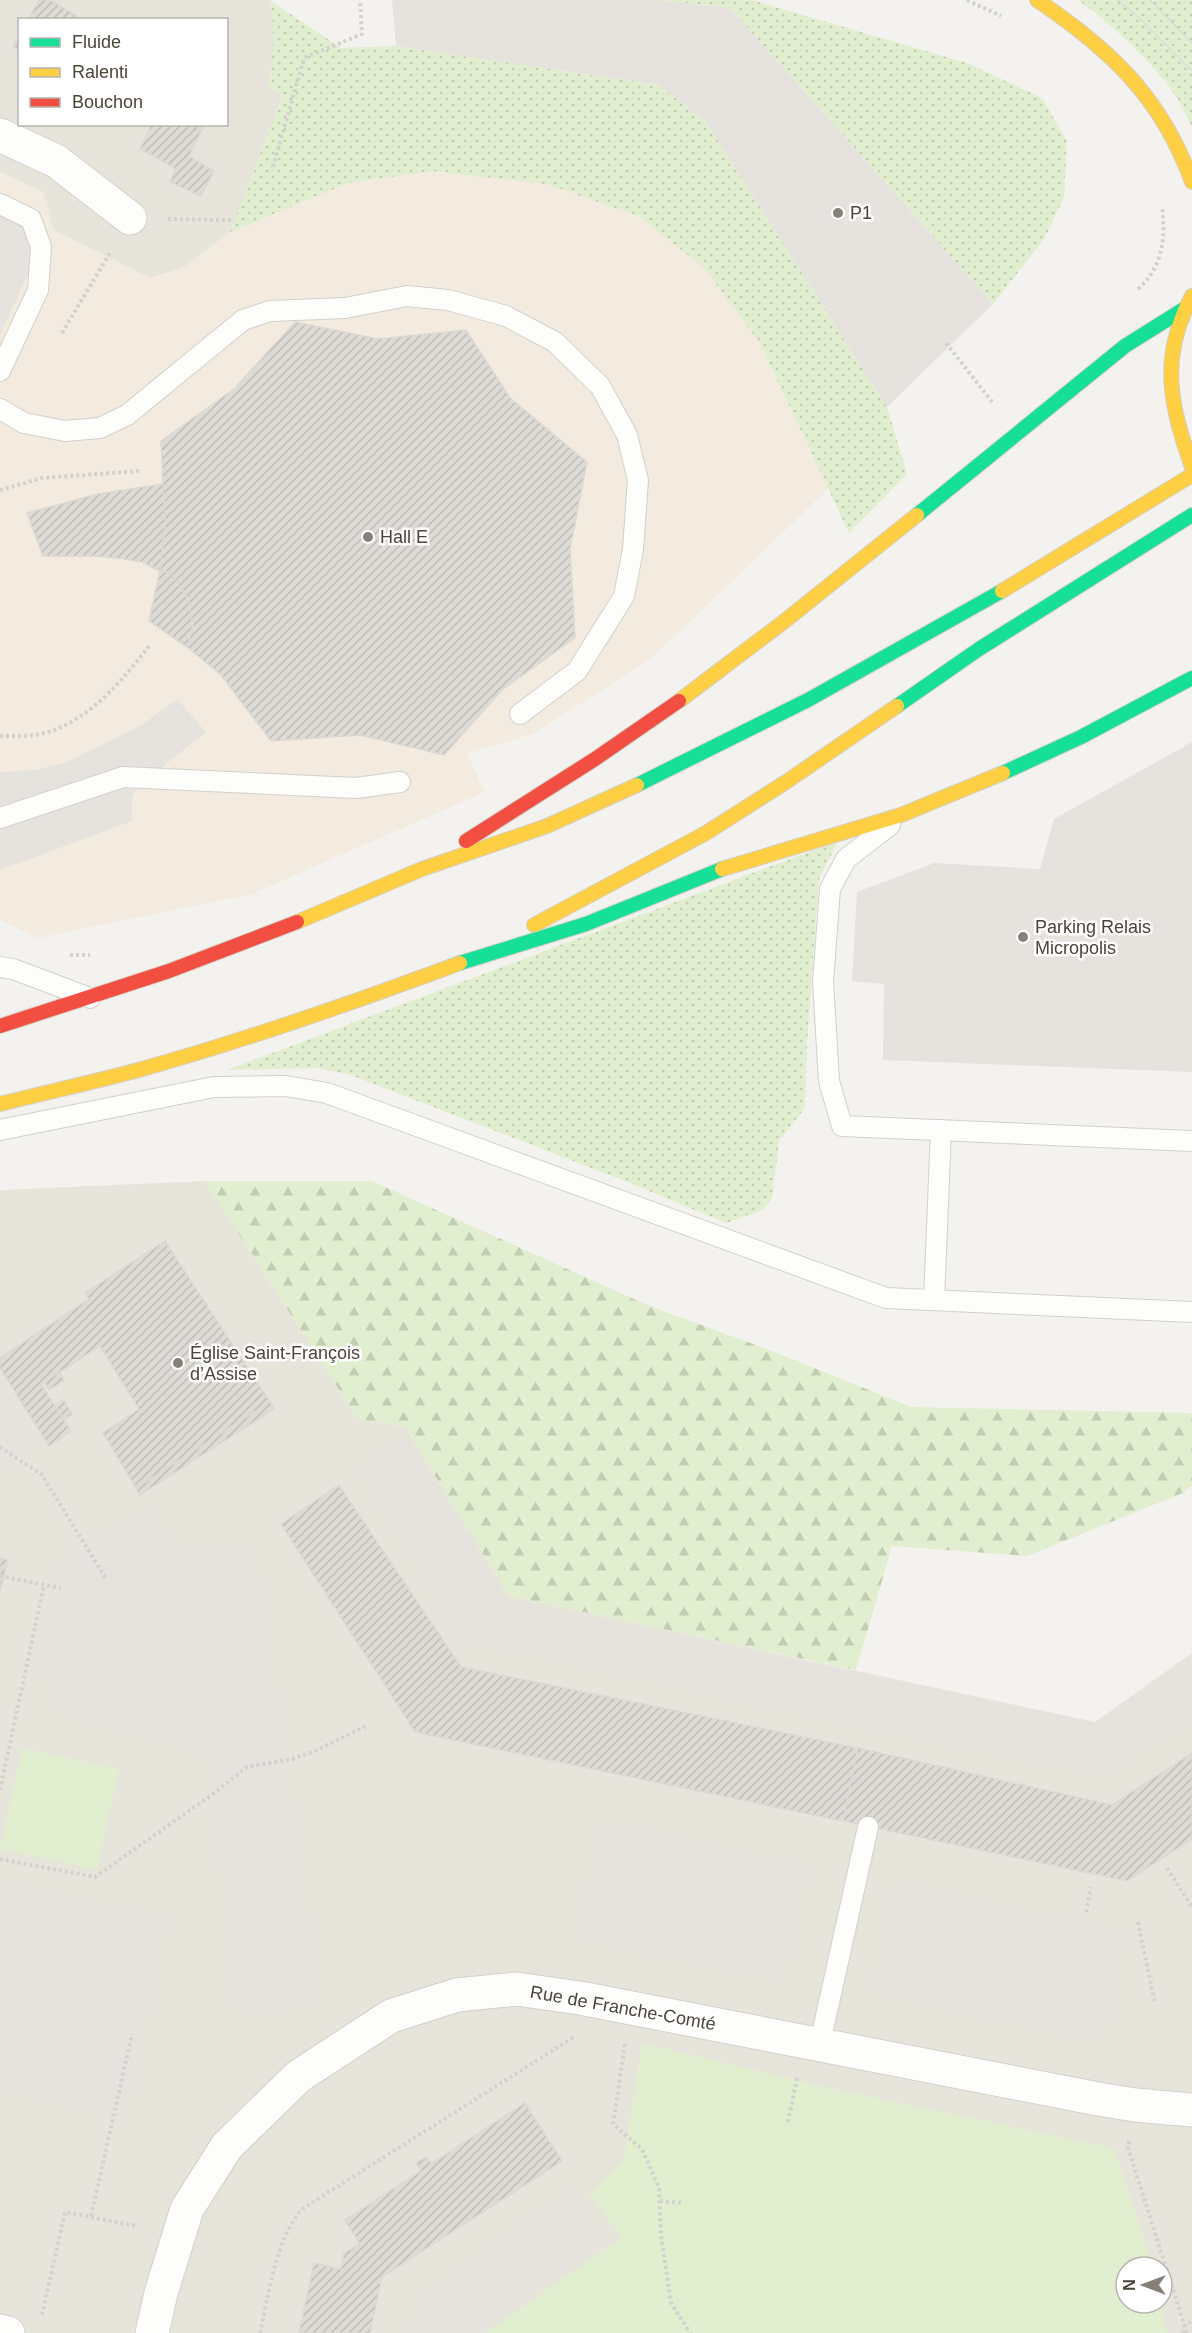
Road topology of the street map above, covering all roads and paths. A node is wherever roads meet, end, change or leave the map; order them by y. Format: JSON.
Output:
{"nodes":[{"id":1,"x":360,"y":0,"type":"edge"},
{"id":2,"x":1037,"y":0,"type":"edge"},
{"id":3,"x":0,"y":135,"type":"edge"},
{"id":4,"x":273,"y":167,"type":"dead end"},
{"id":5,"x":1192,"y":182,"type":"edge"},
{"id":6,"x":1161,"y":201,"type":"dead end"},
{"id":7,"x":0,"y":204,"type":"edge"},
{"id":8,"x":130,"y":218,"type":"dead end"},
{"id":9,"x":1136,"y":291,"type":"dead end"},
{"id":10,"x":1192,"y":296,"type":"edge"},
{"id":11,"x":1184,"y":309,"type":"junction"},
{"id":12,"x":946,"y":343,"type":"dead end"},
{"id":13,"x":0,"y":371,"type":"edge"},
{"id":14,"x":0,"y":409,"type":"edge"},
{"id":15,"x":998,"y":410,"type":"dead end"},
{"id":16,"x":1192,"y":467,"type":"edge"},
{"id":17,"x":140,"y":471,"type":"dead end"},
{"id":18,"x":1192,"y":475,"type":"edge"},
{"id":19,"x":0,"y":490,"type":"edge"},
{"id":20,"x":1192,"y":515,"type":"edge"},
{"id":21,"x":149,"y":646,"type":"dead end"},
{"id":22,"x":1192,"y":678,"type":"edge"},
{"id":23,"x":520,"y":714,"type":"dead end"},
{"id":24,"x":0,"y":736,"type":"edge"},
{"id":25,"x":400,"y":782,"type":"dead end"},
{"id":26,"x":901,"y":815,"type":"junction"},
{"id":27,"x":0,"y":818,"type":"edge"},
{"id":28,"x":423,"y":869,"type":"junction"},
{"id":29,"x":480,"y":956,"type":"junction"},
{"id":30,"x":0,"y":966,"type":"edge"},
{"id":31,"x":90,"y":998,"type":"junction"},
{"id":32,"x":0,"y":1026,"type":"edge"},
{"id":33,"x":0,"y":1104,"type":"edge"},
{"id":34,"x":0,"y":1130,"type":"edge"},
{"id":35,"x":941,"y":1130,"type":"junction"},
{"id":36,"x":1192,"y":1141,"type":"edge"},
{"id":37,"x":934,"y":1300,"type":"junction"},
{"id":38,"x":1192,"y":1312,"type":"edge"},
{"id":39,"x":0,"y":1447,"type":"edge"},
{"id":40,"x":0,"y":1576,"type":"edge"},
{"id":41,"x":106,"y":1579,"type":"dead end"},
{"id":42,"x":44,"y":1585,"type":"junction"},
{"id":43,"x":61,"y":1588,"type":"dead end"},
{"id":44,"x":368,"y":1725,"type":"dead end"},
{"id":45,"x":0,"y":1790,"type":"edge"},
{"id":46,"x":868,"y":1827,"type":"dead end"},
{"id":47,"x":0,"y":1859,"type":"edge"},
{"id":48,"x":1167,"y":1868,"type":"dead end"},
{"id":49,"x":1091,"y":1887,"type":"dead end"},
{"id":50,"x":1192,"y":1907,"type":"edge"},
{"id":51,"x":1086,"y":1912,"type":"dead end"},
{"id":52,"x":1138,"y":1922,"type":"dead end"},
{"id":53,"x":1155,"y":2003,"type":"dead end"},
{"id":54,"x":651,"y":2012,"type":"junction"},
{"id":55,"x":581,"y":2033,"type":"dead end"},
{"id":56,"x":132,"y":2034,"type":"dead end"},
{"id":57,"x":820,"y":2043,"type":"junction"},
{"id":58,"x":798,"y":2074,"type":"dead end"},
{"id":59,"x":1192,"y":2110,"type":"edge"},
{"id":60,"x":788,"y":2122,"type":"dead end"},
{"id":61,"x":1128,"y":2148,"type":"dead end"},
{"id":62,"x":660,"y":2201,"type":"junction"},
{"id":63,"x":684,"y":2203,"type":"dead end"},
{"id":64,"x":91,"y":2217,"type":"junction"},
{"id":65,"x":136,"y":2226,"type":"dead end"},
{"id":66,"x":1192,"y":2321,"type":"edge"},
{"id":67,"x":41,"y":2322,"type":"dead end"},
{"id":68,"x":1185,"y":2325,"type":"junction"},
{"id":69,"x":0,"y":2331,"type":"edge"},
{"id":70,"x":8,"y":2333,"type":"edge"},
{"id":71,"x":152,"y":2333,"type":"edge"},
{"id":72,"x":260,"y":2333,"type":"edge"},
{"id":73,"x":690,"y":2333,"type":"edge"},
{"id":74,"x":1185,"y":2333,"type":"edge"}],
"edges":[{"from":1,"to":4,"type":"path"},
{"from":2,"to":5,"type":"main road"},
{"from":3,"to":8,"type":"street"},
{"from":6,"to":9,"type":"path"},
{"from":7,"to":13,"type":"lane"},
{"from":10,"to":11,"type":"main road"},
{"from":11,"to":16,"type":"main road"},
{"from":11,"to":28,"type":"main road"},
{"from":12,"to":15,"type":"path"},
{"from":14,"to":23,"type":"lane"},
{"from":17,"to":19,"type":"path"},
{"from":18,"to":28,"type":"main road"},
{"from":20,"to":29,"type":"main road"},
{"from":21,"to":24,"type":"path"},
{"from":22,"to":26,"type":"main road"},
{"from":25,"to":27,"type":"lane"},
{"from":26,"to":29,"type":"main road"},
{"from":26,"to":35,"type":"lane"},
{"from":28,"to":31,"type":"main road"},
{"from":29,"to":33,"type":"main road"},
{"from":30,"to":31,"type":"lane"},
{"from":31,"to":32,"type":"main road"},
{"from":34,"to":37,"type":"lane"},
{"from":35,"to":36,"type":"lane"},
{"from":35,"to":37,"type":"lane"},
{"from":37,"to":38,"type":"lane"},
{"from":39,"to":41,"type":"path"},
{"from":40,"to":42,"type":"path"},
{"from":42,"to":43,"type":"path"},
{"from":42,"to":45,"type":"path"},
{"from":44,"to":47,"type":"path"},
{"from":46,"to":57,"type":"lane"},
{"from":48,"to":50,"type":"path"},
{"from":49,"to":51,"type":"path"},
{"from":52,"to":53,"type":"path"},
{"from":54,"to":57,"type":"street","name":"Rue de Franche-Comté"},
{"from":54,"to":62,"type":"path"},
{"from":54,"to":71,"type":"street","name":"Rue de Franche-Comté"},
{"from":55,"to":72,"type":"path"},
{"from":56,"to":64,"type":"path"},
{"from":57,"to":59,"type":"street","name":"Rue de Franche-Comté"},
{"from":58,"to":60,"type":"path"},
{"from":61,"to":68,"type":"path"},
{"from":62,"to":63,"type":"path"},
{"from":62,"to":73,"type":"path"},
{"from":64,"to":65,"type":"path"},
{"from":64,"to":67,"type":"path"},
{"from":66,"to":68,"type":"path"},
{"from":68,"to":74,"type":"path"},
{"from":69,"to":70,"type":"street"}]}
